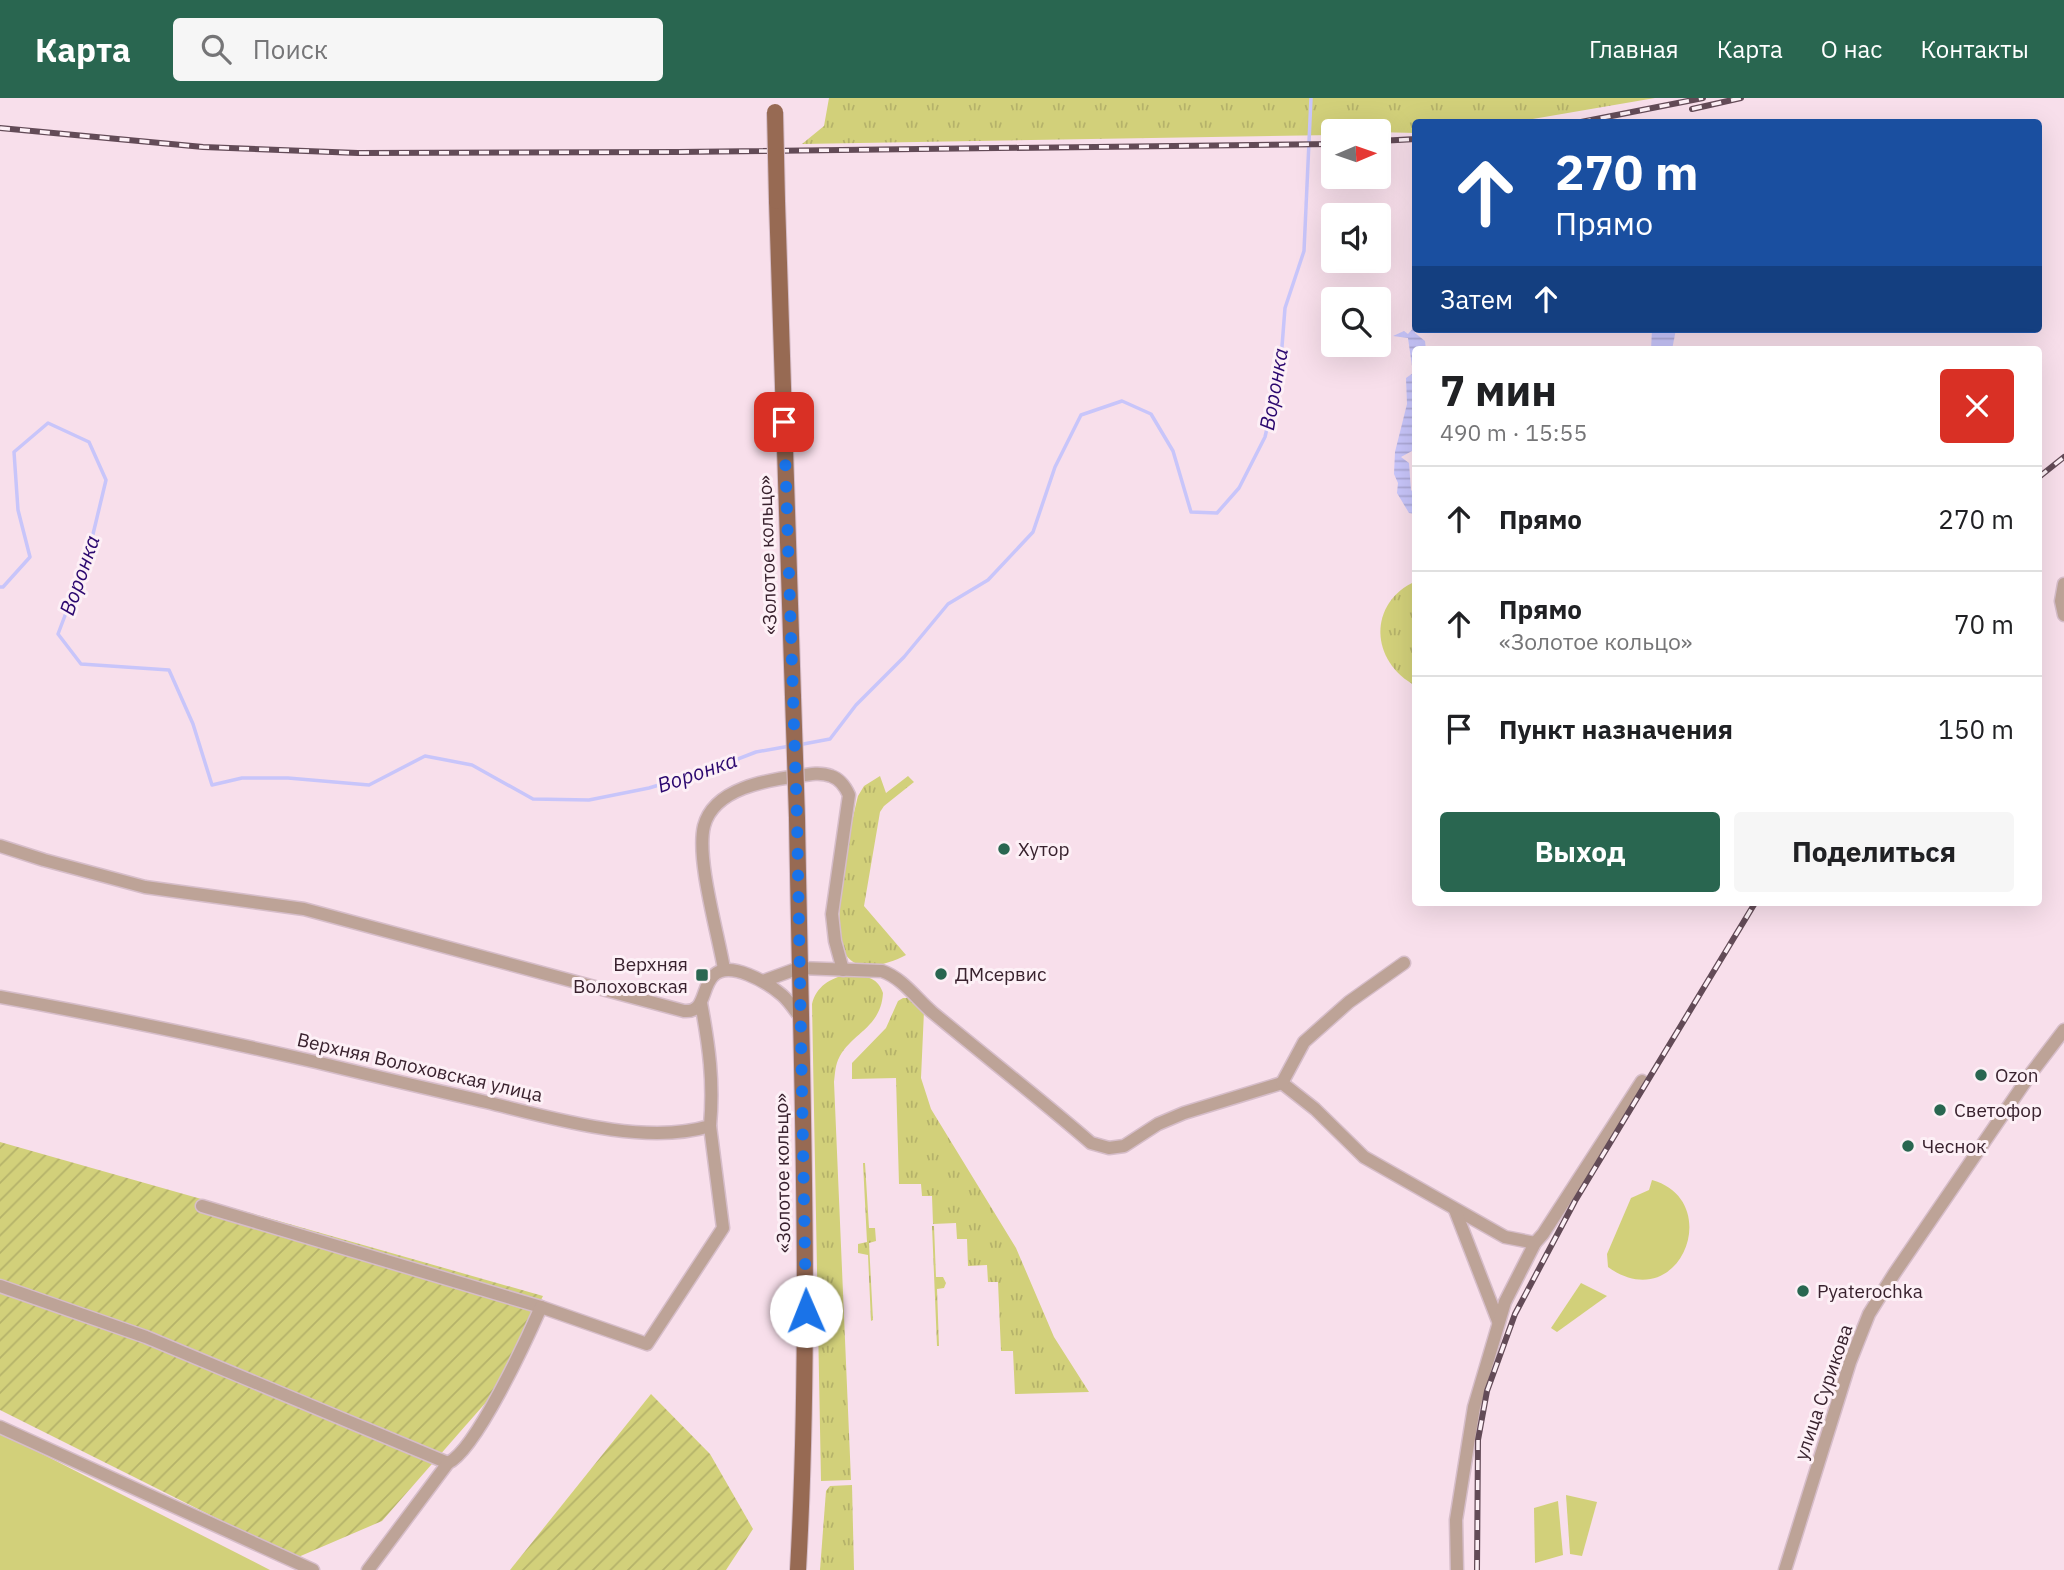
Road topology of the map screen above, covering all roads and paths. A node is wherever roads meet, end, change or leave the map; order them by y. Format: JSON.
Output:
{"nodes":[{"id":1,"x":774,"y":105,"type":"edge"},
{"id":2,"x":2064,"y":584,"type":"edge"},
{"id":3,"x":2064,"y":615,"type":"edge"},
{"id":4,"x":0,"y":846,"type":"edge"},
{"id":5,"x":1405,"y":963,"type":"dead end"},
{"id":6,"x":799,"y":968,"type":"junction"},
{"id":7,"x":724,"y":969,"type":"junction"},
{"id":8,"x":843,"y":970,"type":"junction"},
{"id":9,"x":763,"y":981,"type":"junction"},
{"id":10,"x":0,"y":997,"type":"edge"},
{"id":11,"x":701,"y":1003,"type":"junction"},
{"id":12,"x":800,"y":1017,"type":"junction"},
{"id":13,"x":2064,"y":1030,"type":"edge"},
{"id":14,"x":1642,"y":1081,"type":"dead end"},
{"id":15,"x":1282,"y":1083,"type":"junction"},
{"id":16,"x":710,"y":1126,"type":"junction"},
{"id":17,"x":202,"y":1206,"type":"dead end"},
{"id":18,"x":1455,"y":1210,"type":"junction"},
{"id":19,"x":1535,"y":1243,"type":"junction"},
{"id":20,"x":0,"y":1286,"type":"edge"},
{"id":21,"x":541,"y":1307,"type":"junction"},
{"id":22,"x":1498,"y":1321,"type":"junction"},
{"id":23,"x":0,"y":1427,"type":"edge"},
{"id":24,"x":448,"y":1463,"type":"junction"},
{"id":25,"x":313,"y":1570,"type":"edge"},
{"id":26,"x":368,"y":1570,"type":"edge"},
{"id":27,"x":798,"y":1570,"type":"edge"},
{"id":28,"x":1457,"y":1570,"type":"edge"},
{"id":29,"x":1786,"y":1570,"type":"edge"}],
"edges":[{"from":1,"to":6,"type":"main road","name":"«Золотое кольцо»","bridge":true},
{"from":2,"to":3,"type":"street"},
{"from":4,"to":11,"type":"street"},
{"from":5,"to":15,"type":"street"},
{"from":6,"to":8,"type":"street"},
{"from":6,"to":9,"type":"street"},
{"from":6,"to":12,"type":"main road","name":"«Золотое кольцо»"},
{"from":7,"to":8,"type":"street"},
{"from":7,"to":9,"type":"street"},
{"from":7,"to":11,"type":"street"},
{"from":8,"to":15,"type":"street"},
{"from":9,"to":12,"type":"street"},
{"from":10,"to":16,"type":"street","name":"Верхняя Волоховская улица"},
{"from":11,"to":16,"type":"street"},
{"from":12,"to":27,"type":"main road","name":"«Золотое кольцо»"},
{"from":13,"to":29,"type":"street","name":"улица Сурикова"},
{"from":14,"to":19,"type":"street"},
{"from":15,"to":18,"type":"street"},
{"from":16,"to":21,"type":"street"},
{"from":17,"to":21,"type":"street"},
{"from":18,"to":19,"type":"street"},
{"from":18,"to":22,"type":"street"},
{"from":19,"to":22,"type":"street"},
{"from":20,"to":24,"type":"street"},
{"from":21,"to":24,"type":"street"},
{"from":22,"to":28,"type":"street"},
{"from":23,"to":25,"type":"street"},
{"from":24,"to":26,"type":"street"}]}
